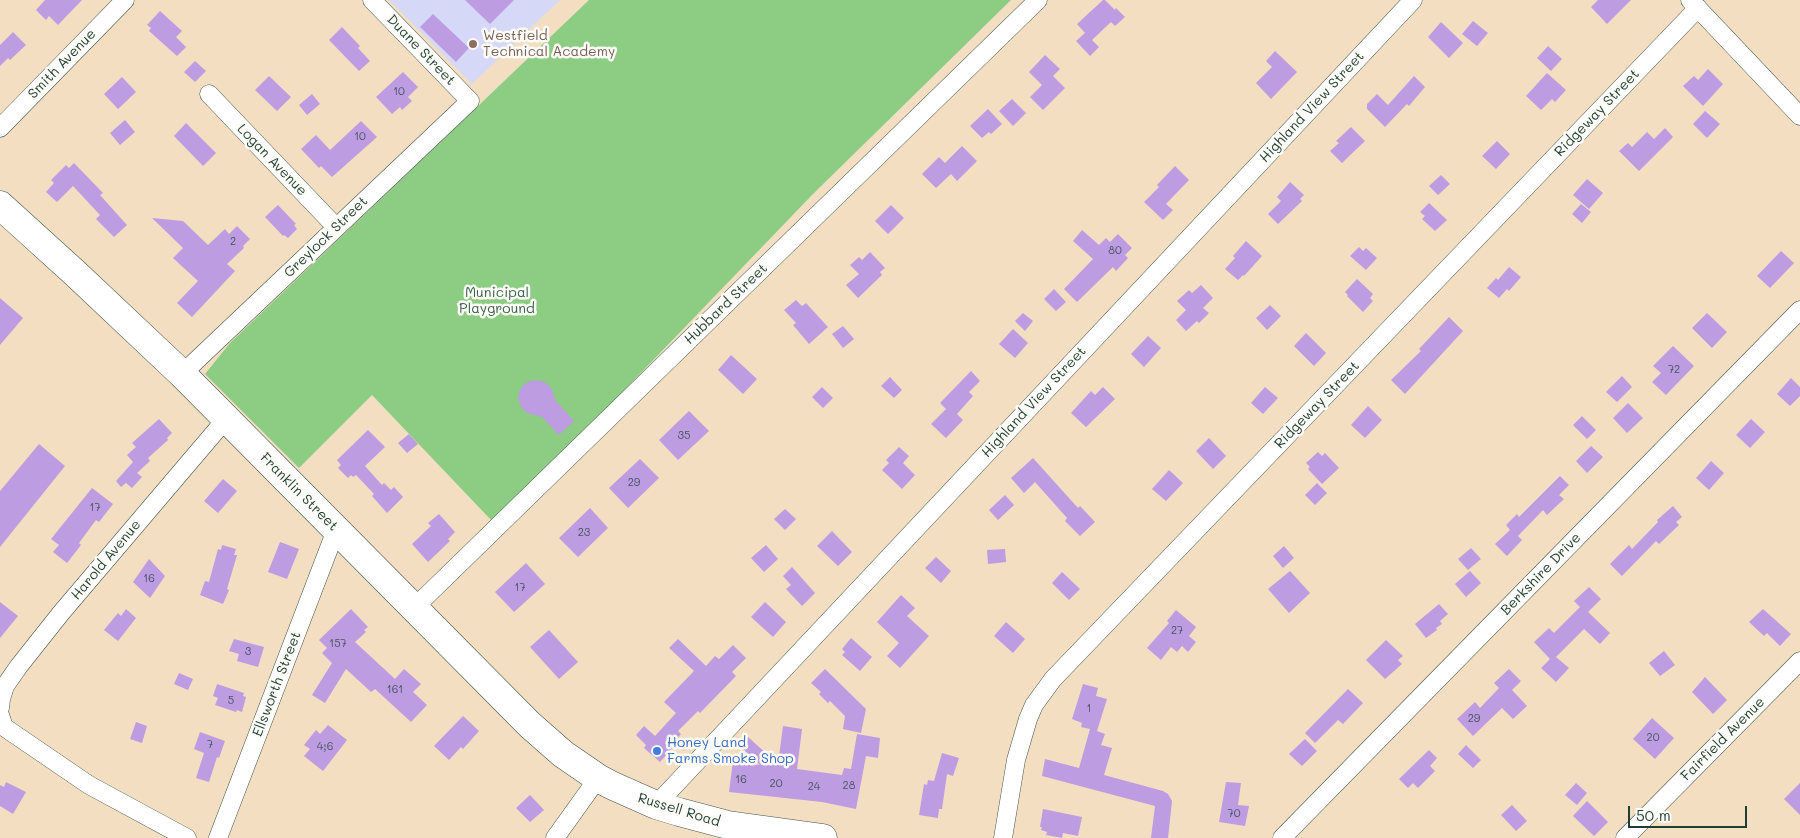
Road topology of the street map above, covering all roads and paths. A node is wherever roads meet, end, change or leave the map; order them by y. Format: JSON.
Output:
{"nodes":[{"id":1,"x":125,"y":0,"type":"edge"},
{"id":2,"x":372,"y":0,"type":"edge"},
{"id":3,"x":1038,"y":0,"type":"edge"},
{"id":4,"x":1413,"y":0,"type":"edge"},
{"id":5,"x":1694,"y":4,"type":"edge"},
{"id":6,"x":209,"y":94,"type":"dead end"},
{"id":7,"x":470,"y":101,"type":"joint"},
{"id":8,"x":1800,"y":116,"type":"edge"},
{"id":9,"x":0,"y":128,"type":"edge"},
{"id":10,"x":0,"y":205,"type":"edge"},
{"id":11,"x":336,"y":227,"type":"junction"},
{"id":12,"x":1800,"y":310,"type":"edge"},
{"id":13,"x":182,"y":374,"type":"junction"},
{"id":14,"x":226,"y":419,"type":"junction"},
{"id":15,"x":336,"y":530,"type":"junction"},
{"id":16,"x":414,"y":608,"type":"junction"},
{"id":17,"x":1800,"y":662,"type":"edge"},
{"id":18,"x":0,"y":708,"type":"edge"},
{"id":19,"x":0,"y":715,"type":"edge"},
{"id":20,"x":598,"y":778,"type":"junction"},
{"id":21,"x":656,"y":805,"type":"junction"},
{"id":22,"x":751,"y":833,"type":"edge"},
{"id":23,"x":187,"y":838,"type":"edge"},
{"id":24,"x":218,"y":838,"type":"edge"},
{"id":25,"x":555,"y":838,"type":"edge"},
{"id":26,"x":823,"y":838,"type":"edge"},
{"id":27,"x":1002,"y":838,"type":"edge"},
{"id":28,"x":1282,"y":838,"type":"edge"},
{"id":29,"x":1625,"y":838,"type":"edge"}],
"edges":[{"from":1,"to":9,"type":"street","name":"Smith Avenue"},
{"from":2,"to":7,"type":"street","name":"Duane Street"},
{"from":3,"to":16,"type":"street","name":"Hubbard Street"},
{"from":4,"to":21,"type":"street","name":"Highland View Street"},
{"from":5,"to":8,"type":"street"},
{"from":5,"to":27,"type":"street","name":"Ridgeway Street"},
{"from":6,"to":11,"type":"street","name":"Logan Avenue"},
{"from":7,"to":11,"type":"street","name":"Greylock Street"},
{"from":10,"to":13,"type":"main road","name":"Franklin Street"},
{"from":11,"to":13,"type":"street","name":"Greylock Street"},
{"from":12,"to":28,"type":"street","name":"Berkshire Drive"},
{"from":13,"to":14,"type":"main road","name":"Franklin Street"},
{"from":14,"to":15,"type":"main road","name":"Franklin Street"},
{"from":14,"to":18,"type":"street","name":"Harold Avenue"},
{"from":15,"to":16,"type":"main road","name":"Franklin Street"},
{"from":15,"to":24,"type":"street","name":"Ellsworth Street"},
{"from":16,"to":20,"type":"main road","name":"Franklin Street"},
{"from":17,"to":29,"type":"street","name":"Fairfield Avenue"},
{"from":19,"to":23,"type":"street"},
{"from":20,"to":21,"type":"main road","name":"Russell Road"},
{"from":20,"to":25,"type":"street"},
{"from":21,"to":22,"type":"main road","name":"Russell Road"},
{"from":22,"to":26,"type":"main road","name":"Russell Road"}]}
